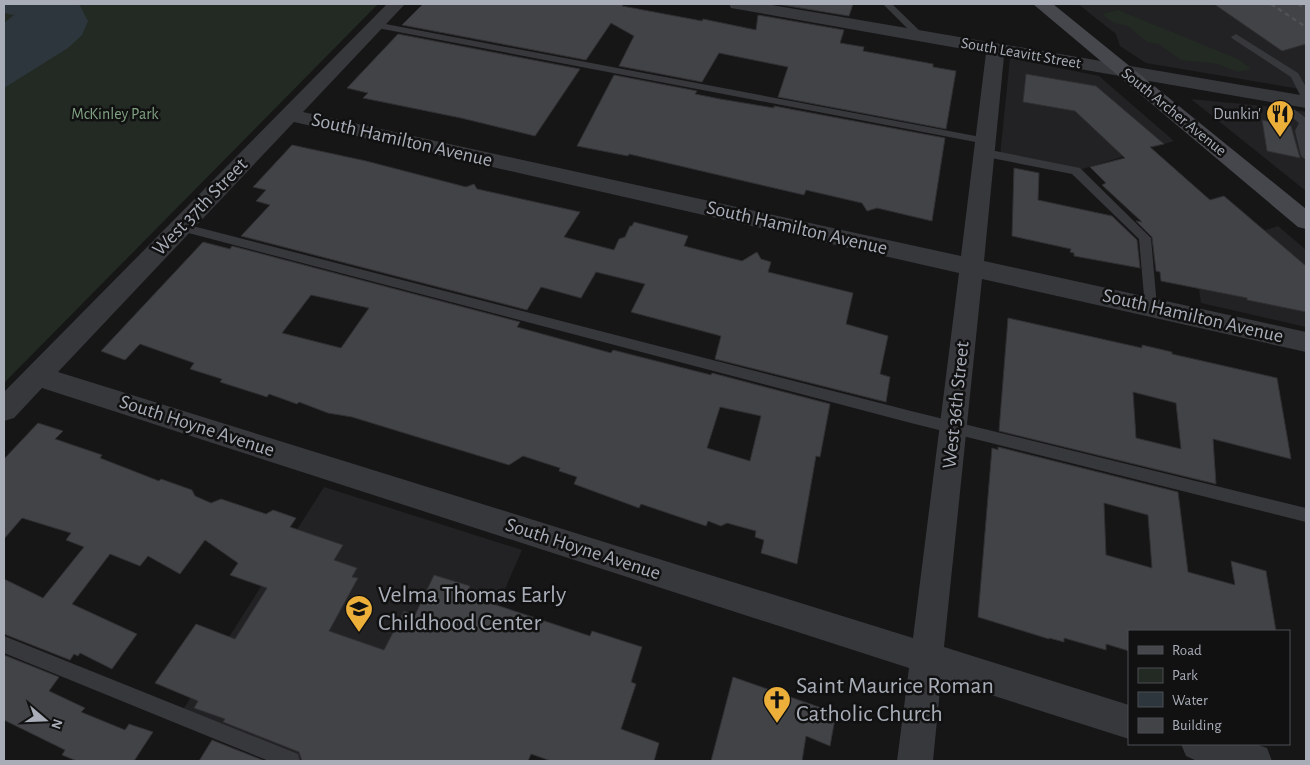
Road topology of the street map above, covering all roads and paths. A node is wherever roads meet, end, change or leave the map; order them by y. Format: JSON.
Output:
{"nodes":[{"id":1,"x":396,"y":4,"type":"edge"},
{"id":2,"x":736,"y":4,"type":"edge"},
{"id":3,"x":887,"y":4,"type":"edge"},
{"id":4,"x":1042,"y":4,"type":"edge"},
{"id":5,"x":375,"y":25,"type":"junction"},
{"id":6,"x":920,"y":36,"type":"junction"},
{"id":7,"x":1236,"y":37,"type":"dead end"},
{"id":8,"x":996,"y":49,"type":"junction"},
{"id":9,"x":1124,"y":71,"type":"junction"},
{"id":10,"x":1272,"y":96,"type":"junction"},
{"id":11,"x":1306,"y":98,"type":"edge"},
{"id":12,"x":1306,"y":102,"type":"edge"},
{"id":13,"x":289,"y":115,"type":"junction"},
{"id":14,"x":1306,"y":123,"type":"edge"},
{"id":15,"x":985,"y":147,"type":"junction"},
{"id":16,"x":1306,"y":156,"type":"edge"},
{"id":17,"x":1306,"y":221,"type":"edge"},
{"id":18,"x":181,"y":226,"type":"junction"},
{"id":19,"x":971,"y":267,"type":"junction"},
{"id":20,"x":1151,"y":307,"type":"junction"},
{"id":21,"x":1306,"y":342,"type":"edge"},
{"id":22,"x":37,"y":376,"type":"junction"},
{"id":23,"x":4,"y":410,"type":"edge"},
{"id":24,"x":953,"y":428,"type":"junction"},
{"id":25,"x":1306,"y":515,"type":"edge"},
{"id":26,"x":4,"y":645,"type":"edge"},
{"id":27,"x":927,"y":658,"type":"junction"},
{"id":28,"x":1128,"y":722,"type":"edge"},
{"id":29,"x":1201,"y":745,"type":"edge"},
{"id":30,"x":291,"y":761,"type":"edge"},
{"id":31,"x":915,"y":761,"type":"edge"},
{"id":32,"x":1254,"y":761,"type":"edge"}],
"edges":[{"from":1,"to":5,"type":"street","name":"West 37th Street"},
{"from":2,"to":6,"type":"street","name":"South Leavitt Street"},
{"from":3,"to":6,"type":"lane"},
{"from":4,"to":9,"type":"main road","name":"South Archer Avenue"},
{"from":5,"to":13,"type":"street","name":"West 37th Street"},
{"from":5,"to":15,"type":"lane"},
{"from":6,"to":8,"type":"street","name":"South Leavitt Street"},
{"from":7,"to":11,"type":"lane"},
{"from":8,"to":9,"type":"street","name":"South Leavitt Street"},
{"from":8,"to":15,"type":"street","name":"West 36th Street"},
{"from":9,"to":10,"type":"street","name":"South Leavitt Street"},
{"from":9,"to":17,"type":"main road","name":"South Archer Avenue"},
{"from":10,"to":12,"type":"street","name":"South Leavitt Street"},
{"from":10,"to":14,"type":"lane"},
{"from":13,"to":18,"type":"street","name":"West 37th Street"},
{"from":13,"to":19,"type":"street","name":"South Hamilton Avenue"},
{"from":14,"to":16,"type":"lane"},
{"from":15,"to":19,"type":"street","name":"West 36th Street"},
{"from":15,"to":20,"type":"lane"},
{"from":18,"to":22,"type":"street","name":"West 37th Street"},
{"from":18,"to":24,"type":"lane"},
{"from":19,"to":20,"type":"street","name":"South Hamilton Avenue"},
{"from":19,"to":24,"type":"street","name":"West 36th Street"},
{"from":20,"to":21,"type":"street","name":"South Hamilton Avenue"},
{"from":22,"to":23,"type":"street","name":"West 37th Street"},
{"from":22,"to":27,"type":"street","name":"South Hoyne Avenue"},
{"from":24,"to":25,"type":"lane"},
{"from":24,"to":27,"type":"street","name":"West 36th Street"},
{"from":26,"to":30,"type":"lane"},
{"from":27,"to":28,"type":"street","name":"South Hoyne Avenue"},
{"from":27,"to":31,"type":"street","name":"West 36th Street"},
{"from":29,"to":32,"type":"street"}]}
